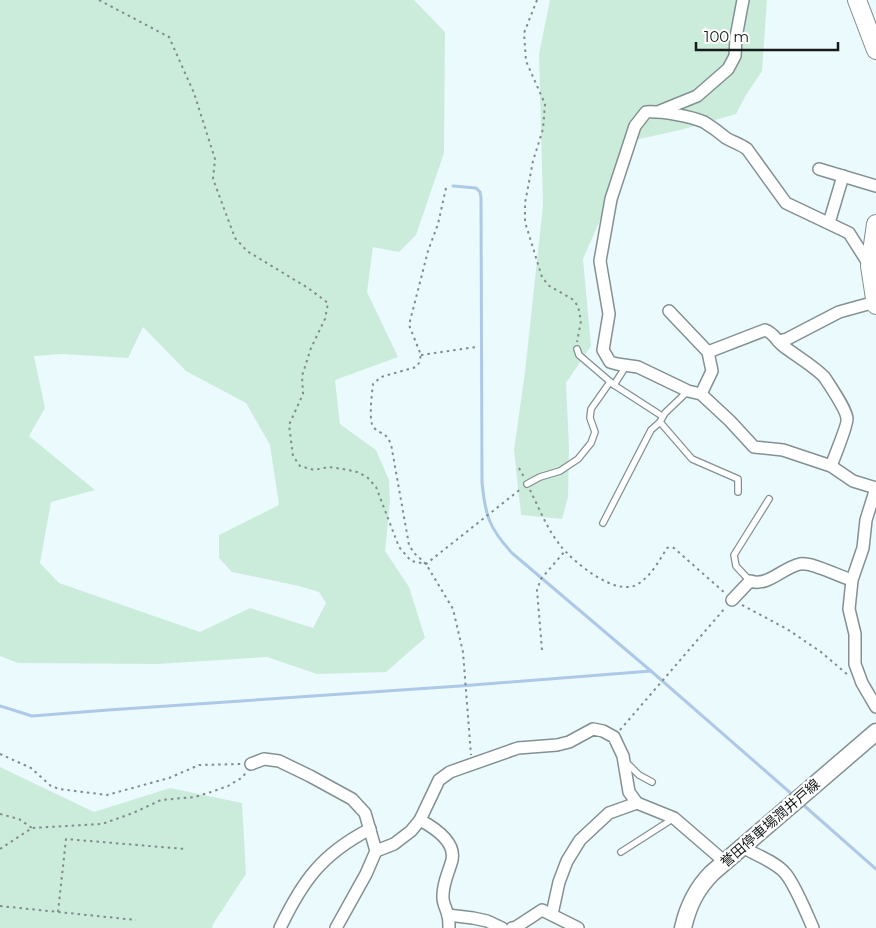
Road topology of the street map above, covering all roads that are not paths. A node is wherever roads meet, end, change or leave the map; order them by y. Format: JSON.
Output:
{"nodes":[{"id":1,"x":743,"y":0,"type":"edge"},
{"id":2,"x":857,"y":0,"type":"edge"},
{"id":3,"x":876,"y":50,"type":"edge"},
{"id":4,"x":660,"y":111,"type":"junction"},
{"id":5,"x":820,"y":169,"type":"dead end"},
{"id":6,"x":843,"y":176,"type":"junction"},
{"id":7,"x":876,"y":186,"type":"edge"},
{"id":8,"x":828,"y":223,"type":"junction"},
{"id":9,"x":876,"y":224,"type":"edge"},
{"id":10,"x":870,"y":266,"type":"junction"},
{"id":11,"x":876,"y":303,"type":"edge"},
{"id":12,"x":670,"y":311,"type":"dead end"},
{"id":13,"x":778,"y":341,"type":"junction"},
{"id":14,"x":577,"y":349,"type":"road end"},
{"id":15,"x":708,"y":352,"type":"junction"},
{"id":16,"x":626,"y":366,"type":"junction"},
{"id":17,"x":612,"y":383,"type":"junction"},
{"id":18,"x":688,"y":391,"type":"junction"},
{"id":19,"x":700,"y":394,"type":"junction"},
{"id":20,"x":661,"y":419,"type":"junction"},
{"id":21,"x":831,"y":466,"type":"junction"},
{"id":22,"x":527,"y":484,"type":"road end"},
{"id":23,"x":876,"y":488,"type":"edge"},
{"id":24,"x":738,"y":492,"type":"dead end"},
{"id":25,"x":770,"y":499,"type":"dead end"},
{"id":26,"x":603,"y":523,"type":"dead end"},
{"id":27,"x":852,"y":580,"type":"junction"},
{"id":28,"x":750,"y":581,"type":"junction"},
{"id":29,"x":732,"y":600,"type":"road end"},
{"id":30,"x":876,"y":707,"type":"edge"},
{"id":31,"x":876,"y":732,"type":"edge"},
{"id":32,"x":251,"y":764,"type":"road end"},
{"id":33,"x":624,"y":764,"type":"junction"},
{"id":34,"x":652,"y":782,"type":"dead end"},
{"id":35,"x":637,"y":803,"type":"junction"},
{"id":36,"x":674,"y":818,"type":"junction"},
{"id":37,"x":420,"y":820,"type":"junction"},
{"id":38,"x":370,"y":829,"type":"junction"},
{"id":39,"x":742,"y":847,"type":"junction"},
{"id":40,"x":376,"y":851,"type":"junction"},
{"id":41,"x":621,"y":852,"type":"dead end"},
{"id":42,"x":725,"y":862,"type":"junction"},
{"id":43,"x":552,"y":914,"type":"junction"},
{"id":44,"x":448,"y":915,"type":"junction"},
{"id":45,"x":280,"y":928,"type":"edge"},
{"id":46,"x":336,"y":928,"type":"edge"},
{"id":47,"x":450,"y":928,"type":"edge"},
{"id":48,"x":502,"y":928,"type":"edge"},
{"id":49,"x":512,"y":928,"type":"edge"},
{"id":50,"x":578,"y":928,"type":"edge"},
{"id":51,"x":683,"y":928,"type":"edge"},
{"id":52,"x":813,"y":928,"type":"edge"}],
"edges":[{"from":1,"to":4,"type":"street"},
{"from":2,"to":3,"type":"main road"},
{"from":4,"to":8,"type":"street"},
{"from":4,"to":16,"type":"street"},
{"from":5,"to":6,"type":"street"},
{"from":6,"to":7,"type":"street"},
{"from":6,"to":8,"type":"street"},
{"from":8,"to":10,"type":"street"},
{"from":9,"to":10,"type":"main road"},
{"from":10,"to":11,"type":"main road"},
{"from":11,"to":13,"type":"street"},
{"from":12,"to":15,"type":"street"},
{"from":13,"to":15,"type":"street"},
{"from":13,"to":21,"type":"street"},
{"from":14,"to":17,"type":"lane"},
{"from":15,"to":19,"type":"street"},
{"from":16,"to":17,"type":"lane"},
{"from":16,"to":18,"type":"street"},
{"from":17,"to":20,"type":"lane"},
{"from":17,"to":22,"type":"lane"},
{"from":18,"to":19,"type":"street"},
{"from":18,"to":20,"type":"lane"},
{"from":19,"to":21,"type":"street"},
{"from":20,"to":24,"type":"lane"},
{"from":20,"to":26,"type":"lane"},
{"from":21,"to":23,"type":"street"},
{"from":23,"to":27,"type":"street"},
{"from":25,"to":28,"type":"lane"},
{"from":27,"to":28,"type":"street"},
{"from":27,"to":30,"type":"street"},
{"from":28,"to":29,"type":"street"},
{"from":31,"to":39,"type":"main road","name":"誉田停車場潤井戸線"},
{"from":32,"to":38,"type":"street"},
{"from":33,"to":34,"type":"lane"},
{"from":33,"to":35,"type":"street"},
{"from":33,"to":37,"type":"street"},
{"from":35,"to":36,"type":"street"},
{"from":35,"to":43,"type":"street"},
{"from":36,"to":41,"type":"lane"},
{"from":36,"to":42,"type":"street"},
{"from":37,"to":40,"type":"street"},
{"from":37,"to":44,"type":"street"},
{"from":38,"to":40,"type":"street"},
{"from":38,"to":45,"type":"street"},
{"from":39,"to":42,"type":"main road","name":"誉田停車場潤井戸線"},
{"from":39,"to":52,"type":"street"},
{"from":40,"to":46,"type":"street"},
{"from":42,"to":51,"type":"main road","name":"誉田停車場潤井戸線"},
{"from":43,"to":49,"type":"street"},
{"from":43,"to":50,"type":"street"},
{"from":44,"to":47,"type":"street"},
{"from":44,"to":48,"type":"street"}]}
